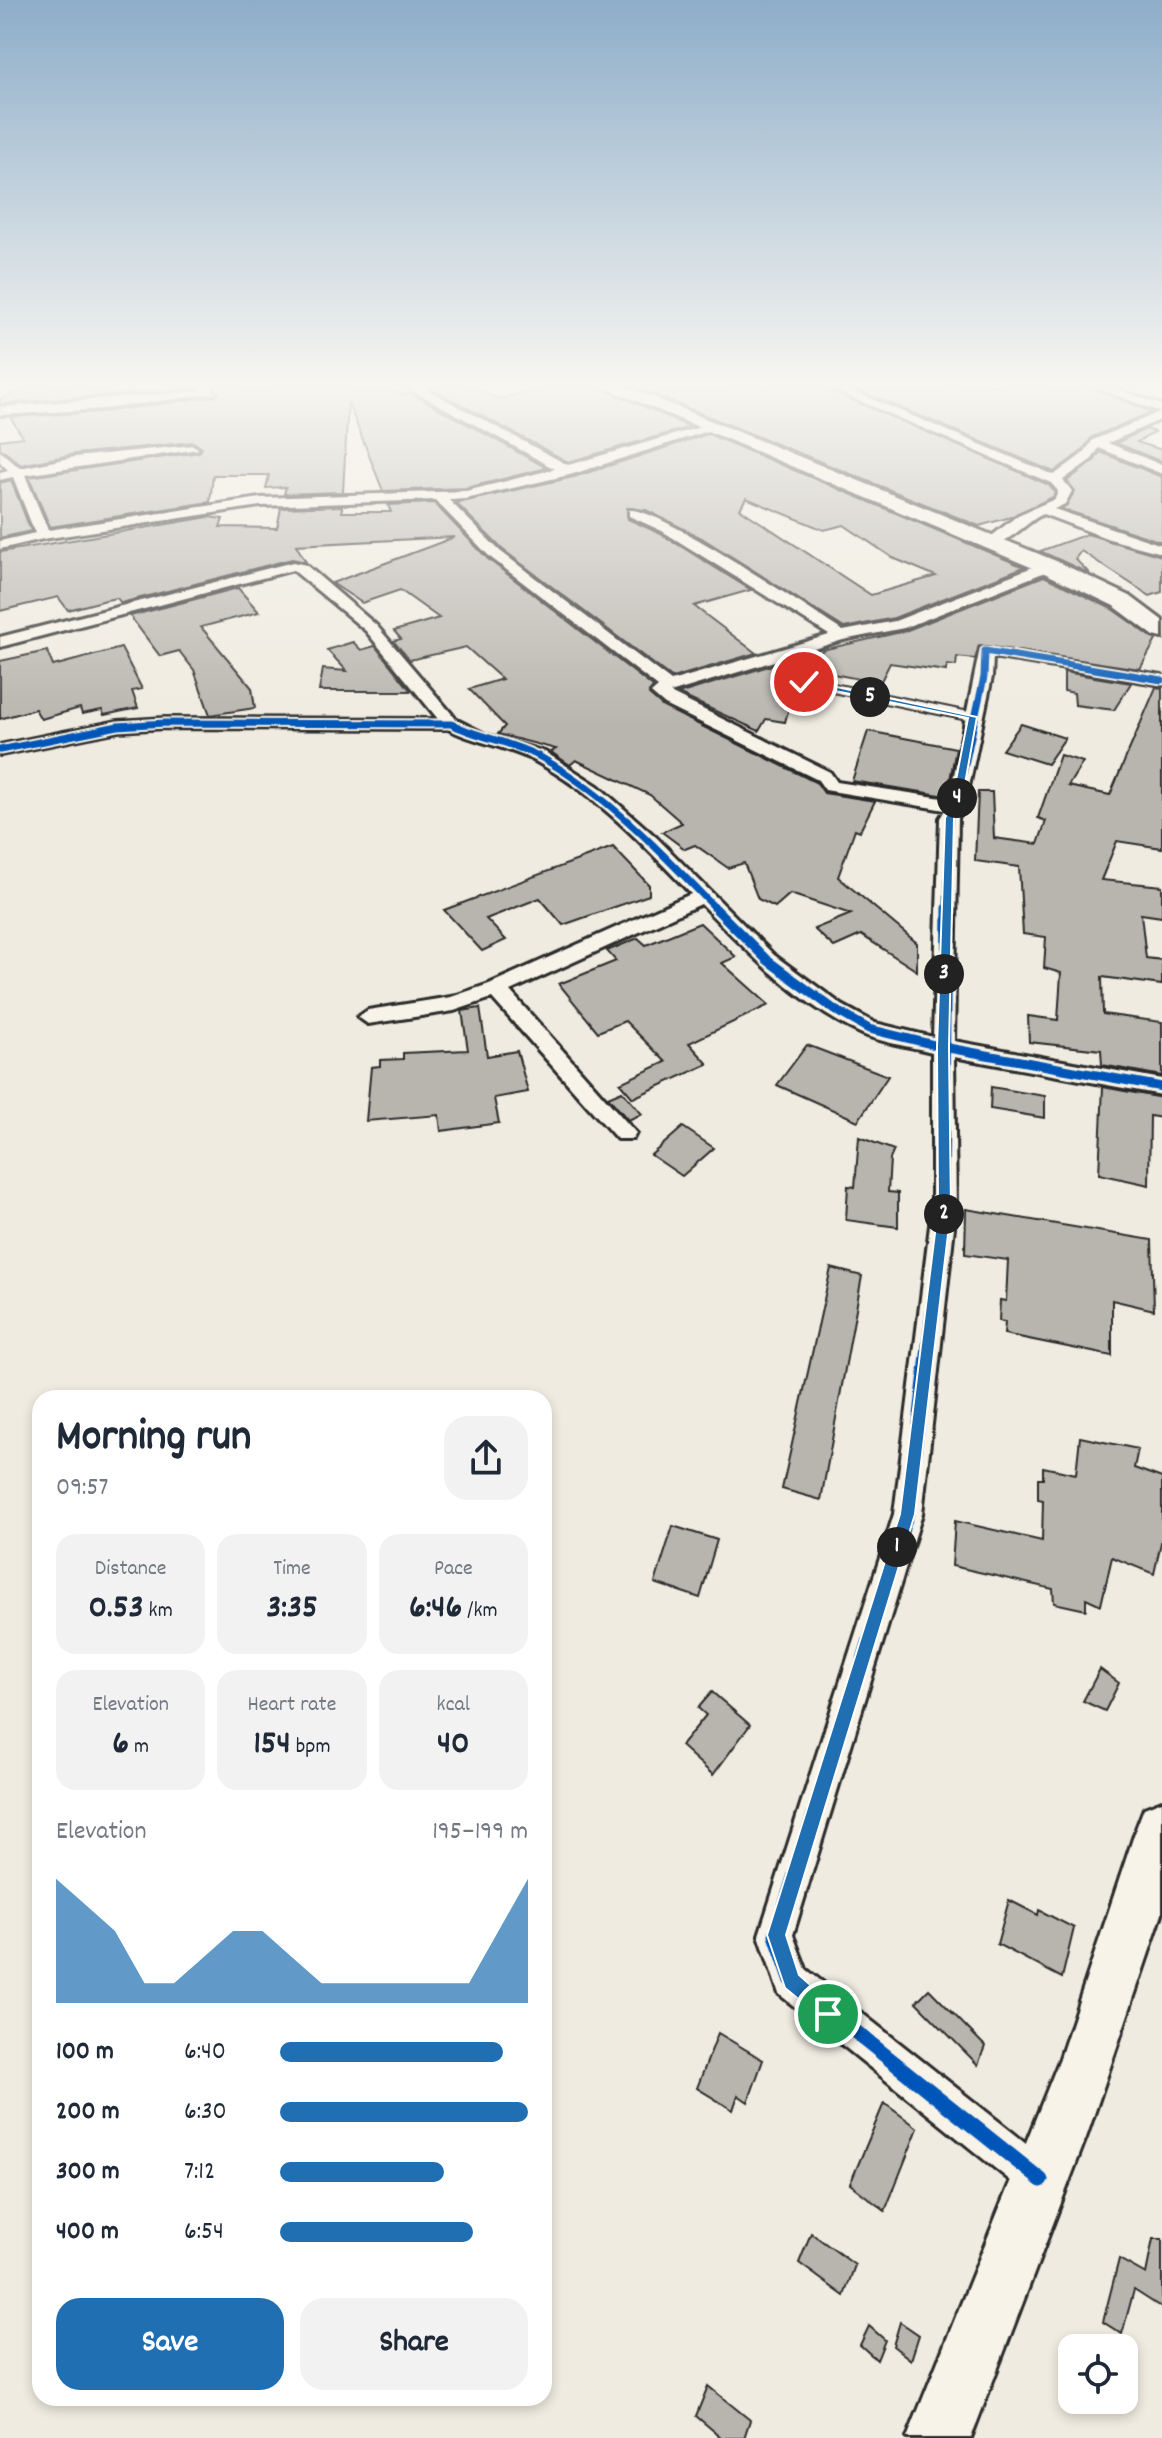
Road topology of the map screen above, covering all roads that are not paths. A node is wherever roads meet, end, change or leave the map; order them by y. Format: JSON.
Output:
{"nodes":[{"id":1,"x":28,"y":499,"type":"edge"},
{"id":2,"x":376,"y":499,"type":"edge"},
{"id":3,"x":441,"y":499,"type":"edge"},
{"id":4,"x":885,"y":499,"type":"edge"},
{"id":5,"x":1061,"y":499,"type":"edge"},
{"id":6,"x":1046,"y":510,"type":"junction"},
{"id":7,"x":634,"y":513,"type":"dead end"},
{"id":8,"x":43,"y":535,"type":"junction"},
{"id":9,"x":993,"y":542,"type":"junction"},
{"id":10,"x":0,"y":545,"type":"edge"},
{"id":11,"x":1162,"y":549,"type":"edge"},
{"id":12,"x":1048,"y":566,"type":"junction"},
{"id":13,"x":1162,"y":631,"type":"edge"},
{"id":14,"x":841,"y":636,"type":"junction"},
{"id":15,"x":0,"y":642,"type":"edge"},
{"id":16,"x":1162,"y":680,"type":"edge"},
{"id":17,"x":804,"y":682,"type":"dead end"},
{"id":18,"x":668,"y":687,"type":"junction"},
{"id":19,"x":973,"y":717,"type":"junction"},
{"id":20,"x":451,"y":724,"type":"junction"},
{"id":21,"x":0,"y":750,"type":"edge"},
{"id":22,"x":956,"y":806,"type":"junction"},
{"id":23,"x":705,"y":895,"type":"junction"},
{"id":24,"x":496,"y":989,"type":"junction"},
{"id":25,"x":368,"y":1017,"type":"dead end"},
{"id":26,"x":943,"y":1047,"type":"junction"},
{"id":27,"x":1162,"y":1087,"type":"edge"},
{"id":28,"x":625,"y":1133,"type":"dead end"},
{"id":29,"x":1162,"y":1826,"type":"edge"},
{"id":30,"x":1041,"y":2180,"type":"junction"},
{"id":31,"x":939,"y":2438,"type":"edge"}],
"edges":[{"from":1,"to":8,"type":"street"},
{"from":2,"to":8,"type":"street"},
{"from":3,"to":18,"type":"street"},
{"from":4,"to":9,"type":"street"},
{"from":5,"to":6,"type":"street"},
{"from":6,"to":9,"type":"street"},
{"from":6,"to":11,"type":"street"},
{"from":7,"to":14,"type":"street"},
{"from":8,"to":10,"type":"street"},
{"from":9,"to":12,"type":"street"},
{"from":12,"to":13,"type":"street"},
{"from":12,"to":14,"type":"street"},
{"from":14,"to":18,"type":"street"},
{"from":15,"to":20,"type":"street"},
{"from":16,"to":19,"type":"street"},
{"from":17,"to":19,"type":"lane"},
{"from":18,"to":22,"type":"street"},
{"from":19,"to":22,"type":"street"},
{"from":20,"to":21,"type":"street"},
{"from":20,"to":23,"type":"street"},
{"from":22,"to":26,"type":"street"},
{"from":23,"to":24,"type":"street"},
{"from":23,"to":26,"type":"street"},
{"from":24,"to":25,"type":"street"},
{"from":24,"to":28,"type":"street"},
{"from":26,"to":27,"type":"street"},
{"from":26,"to":30,"type":"street"},
{"from":29,"to":30,"type":"street"},
{"from":30,"to":31,"type":"street"}]}
